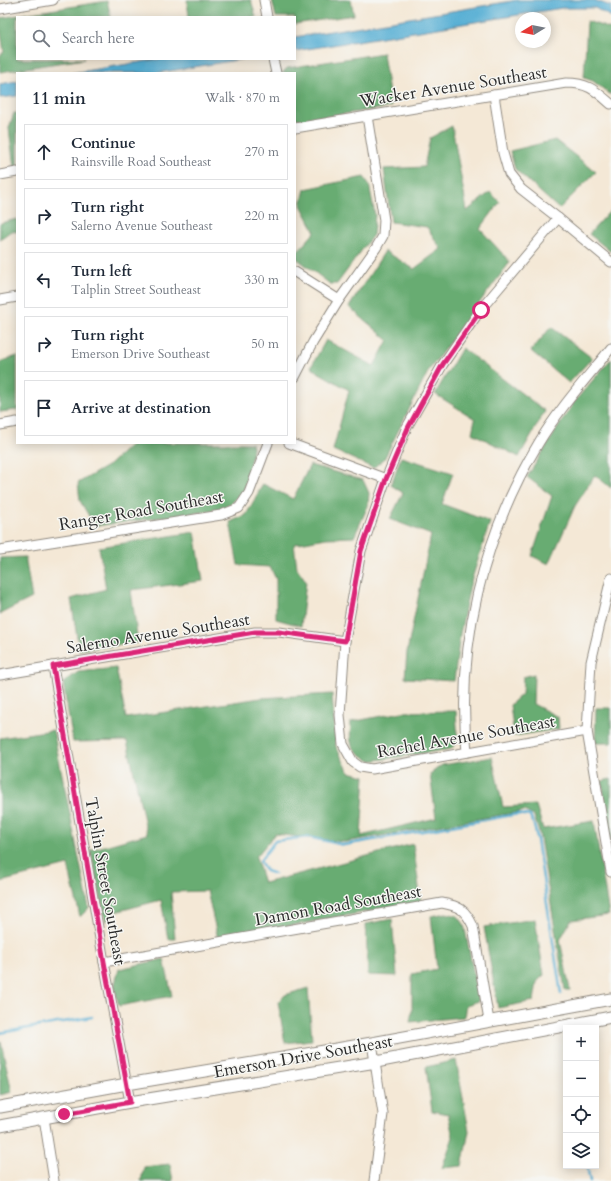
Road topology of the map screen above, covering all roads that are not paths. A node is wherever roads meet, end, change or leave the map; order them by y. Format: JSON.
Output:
{"nodes":[{"id":1,"x":53,"y":0,"type":"edge"},
{"id":2,"x":264,"y":0,"type":"edge"},
{"id":3,"x":0,"y":9,"type":"edge"},
{"id":4,"x":267,"y":16,"type":"edge"},
{"id":5,"x":274,"y":60,"type":"edge"},
{"id":6,"x":276,"y":72,"type":"edge"},
{"id":7,"x":494,"y":95,"type":"junction"},
{"id":8,"x":611,"y":104,"type":"edge"},
{"id":9,"x":367,"y":116,"type":"junction"},
{"id":10,"x":296,"y":128,"type":"edge"},
{"id":11,"x":16,"y":172,"type":"edge"},
{"id":12,"x":0,"y":175,"type":"edge"},
{"id":13,"x":558,"y":218,"type":"junction"},
{"id":14,"x":611,"y":262,"type":"edge"},
{"id":15,"x":296,"y":273,"type":"edge"},
{"id":16,"x":16,"y":297,"type":"edge"},
{"id":17,"x":0,"y":300,"type":"edge"},
{"id":18,"x":339,"y":300,"type":"junction"},
{"id":19,"x":611,"y":348,"type":"edge"},
{"id":20,"x":296,"y":376,"type":"edge"},
{"id":21,"x":16,"y":422,"type":"edge"},
{"id":22,"x":0,"y":425,"type":"edge"},
{"id":23,"x":268,"y":444,"type":"edge"},
{"id":24,"x":292,"y":444,"type":"edge"},
{"id":25,"x":386,"y":479,"type":"junction"},
{"id":26,"x":0,"y":550,"type":"edge"},
{"id":27,"x":611,"y":578,"type":"edge"},
{"id":28,"x":345,"y":641,"type":"junction"},
{"id":29,"x":53,"y":666,"type":"junction"},
{"id":30,"x":0,"y":674,"type":"edge"},
{"id":31,"x":587,"y":731,"type":"junction"},
{"id":32,"x":467,"y":752,"type":"junction"},
{"id":33,"x":611,"y":872,"type":"edge"},
{"id":34,"x":104,"y":962,"type":"junction"},
{"id":35,"x":611,"y":999,"type":"edge"},
{"id":36,"x":611,"y":1017,"type":"edge"},
{"id":37,"x":489,"y":1021,"type":"junction"},
{"id":38,"x":372,"y":1043,"type":"junction"},
{"id":39,"x":376,"y":1062,"type":"junction"},
{"id":40,"x":127,"y":1084,"type":"junction"},
{"id":41,"x":130,"y":1102,"type":"junction"},
{"id":42,"x":0,"y":1107,"type":"edge"},
{"id":43,"x":44,"y":1118,"type":"junction"},
{"id":44,"x":0,"y":1126,"type":"edge"},
{"id":45,"x":54,"y":1181,"type":"edge"},
{"id":46,"x":374,"y":1181,"type":"edge"}],
"edges":[{"from":1,"to":3,"type":"street"},
{"from":2,"to":4,"type":"street"},
{"from":5,"to":6,"type":"street"},
{"from":7,"to":8,"type":"street","name":"Wacker Avenue Southeast"},
{"from":7,"to":9,"type":"street","name":"Wacker Avenue Southeast"},
{"from":7,"to":13,"type":"street"},
{"from":9,"to":10,"type":"street","name":"Wacker Avenue Southeast"},
{"from":9,"to":18,"type":"street"},
{"from":11,"to":12,"type":"street"},
{"from":13,"to":14,"type":"street"},
{"from":13,"to":25,"type":"street"},
{"from":15,"to":18,"type":"street"},
{"from":16,"to":17,"type":"street"},
{"from":18,"to":20,"type":"street"},
{"from":19,"to":32,"type":"street"},
{"from":21,"to":22,"type":"street"},
{"from":23,"to":26,"type":"street","name":"Ranger Road Southeast"},
{"from":24,"to":25,"type":"street"},
{"from":25,"to":28,"type":"street"},
{"from":27,"to":31,"type":"street"},
{"from":28,"to":29,"type":"street","name":"Salerno Avenue Southeast"},
{"from":28,"to":32,"type":"street","name":"Rachel Avenue Southeast"},
{"from":29,"to":30,"type":"street","name":"Salerno Avenue Southeast"},
{"from":29,"to":34,"type":"street","name":"Talplin Street Southeast"},
{"from":31,"to":32,"type":"street","name":"Rachel Avenue Southeast"},
{"from":31,"to":33,"type":"street"},
{"from":34,"to":37,"type":"street","name":"Damon Road Southeast"},
{"from":34,"to":40,"type":"street","name":"Talplin Street Southeast"},
{"from":35,"to":37,"type":"street","name":"Emerson Drive Southeast"},
{"from":36,"to":39,"type":"street","name":"Emerson Drive Southeast"},
{"from":37,"to":38,"type":"street","name":"Emerson Drive Southeast"},
{"from":38,"to":39,"type":"street"},
{"from":38,"to":40,"type":"street","name":"Emerson Drive Southeast"},
{"from":39,"to":41,"type":"street","name":"Emerson Drive Southeast"},
{"from":39,"to":46,"type":"street"},
{"from":40,"to":41,"type":"street","name":"Talplin Street Southeast"},
{"from":40,"to":42,"type":"street","name":"Emerson Drive Southeast"},
{"from":41,"to":43,"type":"street","name":"Emerson Drive Southeast"},
{"from":43,"to":44,"type":"street","name":"Emerson Drive Southeast"},
{"from":43,"to":45,"type":"street"}]}
